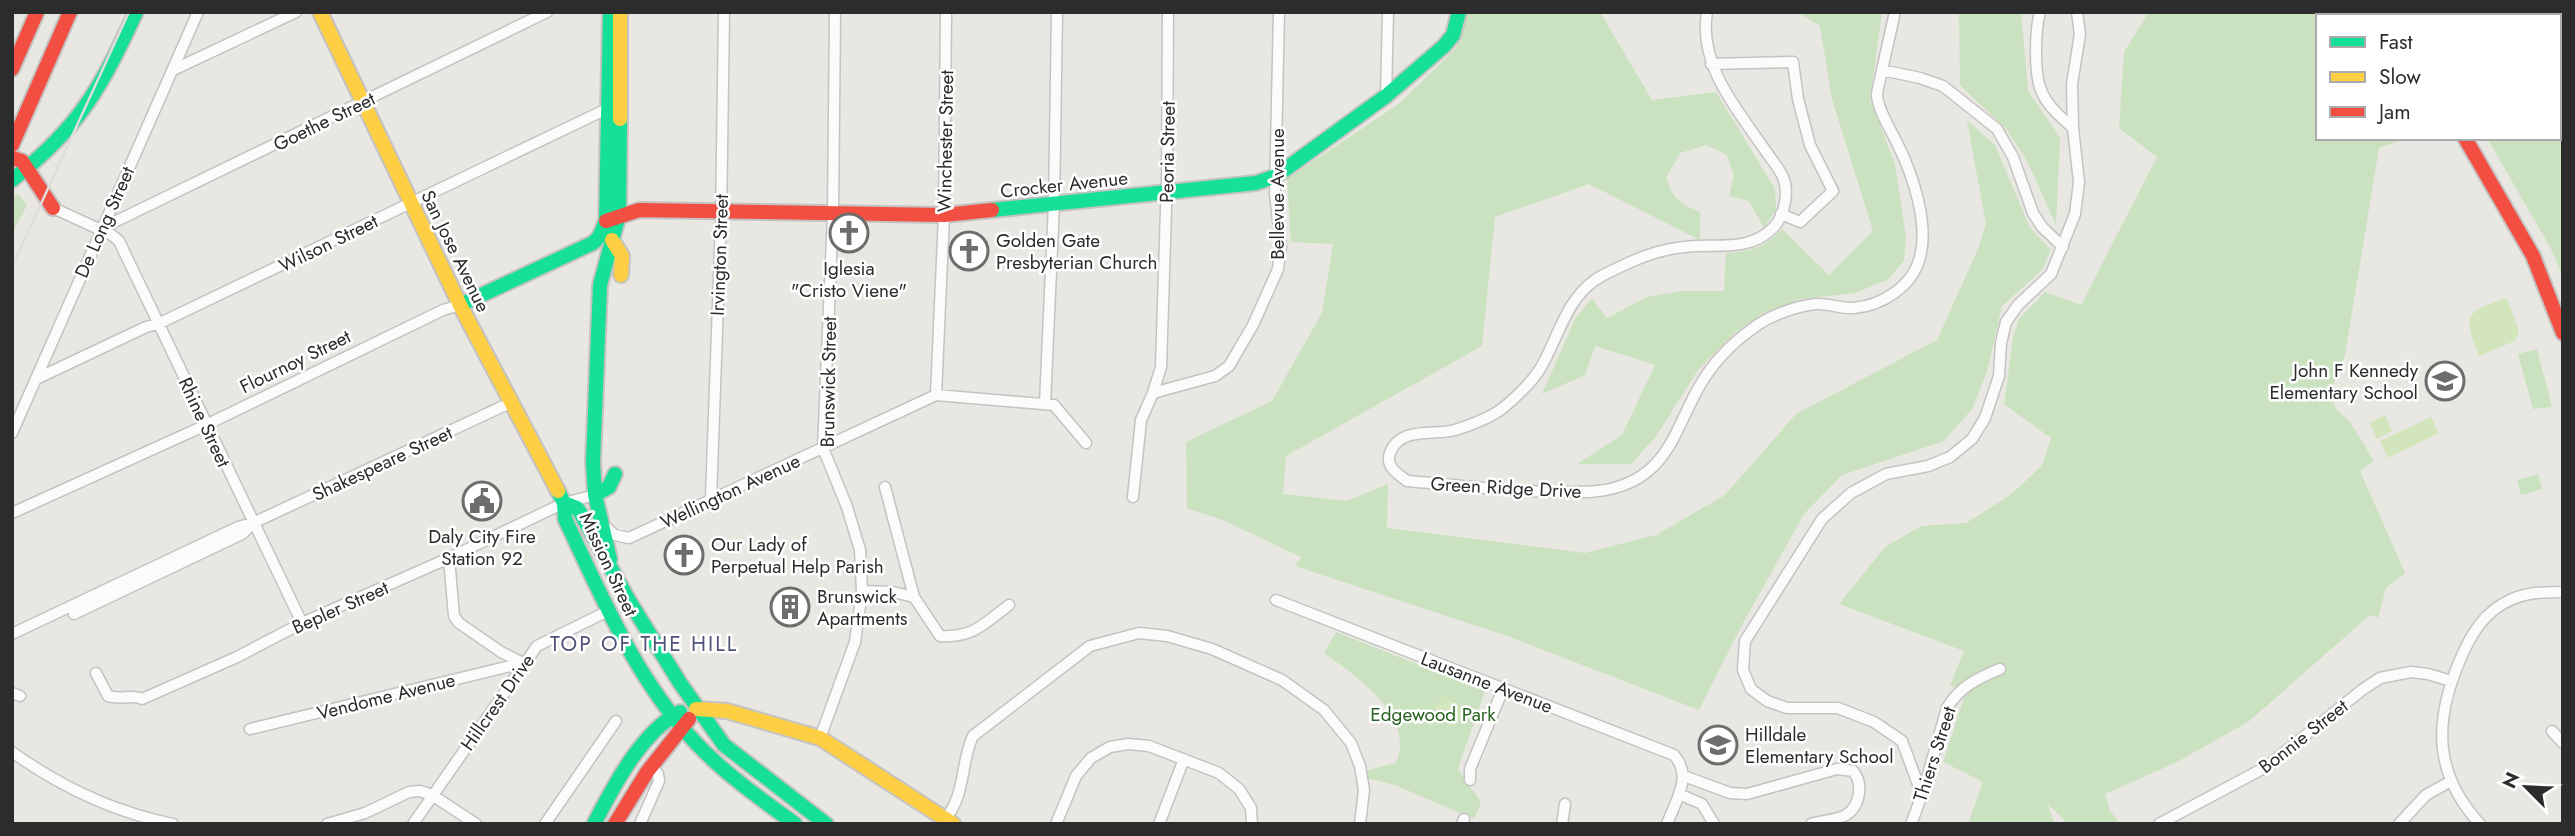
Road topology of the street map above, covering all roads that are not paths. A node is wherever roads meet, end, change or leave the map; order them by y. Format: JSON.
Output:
{"nodes":[{"id":1,"x":37,"y":12,"type":"edge"},
{"id":2,"x":70,"y":12,"type":"edge"},
{"id":3,"x":136,"y":12,"type":"edge"},
{"id":4,"x":198,"y":12,"type":"edge"},
{"id":5,"x":296,"y":12,"type":"edge"},
{"id":6,"x":320,"y":12,"type":"edge"},
{"id":7,"x":547,"y":12,"type":"edge"},
{"id":8,"x":610,"y":12,"type":"edge"},
{"id":9,"x":620,"y":12,"type":"edge"},
{"id":10,"x":724,"y":12,"type":"edge"},
{"id":11,"x":835,"y":12,"type":"edge"},
{"id":12,"x":946,"y":12,"type":"edge"},
{"id":13,"x":1057,"y":12,"type":"edge"},
{"id":14,"x":1168,"y":12,"type":"edge"},
{"id":15,"x":1279,"y":12,"type":"edge"},
{"id":16,"x":1388,"y":12,"type":"edge"},
{"id":17,"x":1459,"y":12,"type":"edge"},
{"id":18,"x":1707,"y":12,"type":"edge"},
{"id":19,"x":1895,"y":12,"type":"edge"},
{"id":20,"x":2040,"y":12,"type":"edge"},
{"id":21,"x":2077,"y":12,"type":"edge"},
{"id":22,"x":1711,"y":64,"type":"junction"},
{"id":23,"x":12,"y":69,"type":"edge"},
{"id":24,"x":173,"y":70,"type":"junction"},
{"id":25,"x":1882,"y":70,"type":"junction"},
{"id":26,"x":1386,"y":96,"type":"junction"},
{"id":27,"x":363,"y":102,"type":"junction"},
{"id":28,"x":614,"y":106,"type":"junction"},
{"id":29,"x":2073,"y":128,"type":"junction"},
{"id":30,"x":2466,"y":140,"type":"edge"},
{"id":31,"x":12,"y":145,"type":"edge"},
{"id":32,"x":12,"y":158,"type":"edge"},
{"id":33,"x":27,"y":169,"type":"junction"},
{"id":34,"x":1276,"y":176,"type":"junction"},
{"id":35,"x":13,"y":179,"type":"edge"},
{"id":36,"x":1167,"y":192,"type":"junction"},
{"id":37,"x":411,"y":202,"type":"junction"},
{"id":38,"x":1054,"y":204,"type":"junction"},
{"id":39,"x":52,"y":208,"type":"junction"},
{"id":40,"x":721,"y":212,"type":"junction"},
{"id":41,"x":834,"y":214,"type":"junction"},
{"id":42,"x":1781,"y":214,"type":"junction"},
{"id":43,"x":944,"y":215,"type":"junction"},
{"id":44,"x":612,"y":218,"type":"junction"},
{"id":45,"x":100,"y":229,"type":"junction"},
{"id":46,"x":612,"y":240,"type":"junction"},
{"id":47,"x":593,"y":243,"type":"junction"},
{"id":48,"x":2063,"y":247,"type":"junction"},
{"id":49,"x":621,"y":275,"type":"dead end"},
{"id":50,"x":600,"y":285,"type":"junction"},
{"id":51,"x":460,"y":305,"type":"junction"},
{"id":52,"x":158,"y":324,"type":"junction"},
{"id":53,"x":2563,"y":333,"type":"edge"},
{"id":54,"x":36,"y":379,"type":"junction"},
{"id":55,"x":1153,"y":393,"type":"junction"},
{"id":56,"x":936,"y":395,"type":"junction"},
{"id":57,"x":512,"y":402,"type":"junction"},
{"id":58,"x":1045,"y":404,"type":"junction"},
{"id":59,"x":206,"y":425,"type":"junction"},
{"id":60,"x":12,"y":433,"type":"edge"},
{"id":61,"x":1086,"y":443,"type":"dead end"},
{"id":62,"x":823,"y":448,"type":"junction"},
{"id":63,"x":615,"y":474,"type":"dead end"},
{"id":64,"x":884,"y":487,"type":"dead end"},
{"id":65,"x":595,"y":495,"type":"junction"},
{"id":66,"x":1133,"y":497,"type":"dead end"},
{"id":67,"x":711,"y":498,"type":"junction"},
{"id":68,"x":564,"y":503,"type":"junction"},
{"id":69,"x":12,"y":513,"type":"edge"},
{"id":70,"x":253,"y":523,"type":"junction"},
{"id":71,"x":601,"y":524,"type":"junction"},
{"id":72,"x":449,"y":558,"type":"junction"},
{"id":73,"x":612,"y":566,"type":"junction"},
{"id":74,"x":862,"y":591,"type":"junction"},
{"id":75,"x":2563,"y":592,"type":"edge"},
{"id":76,"x":914,"y":597,"type":"junction"},
{"id":77,"x":628,"y":599,"type":"junction"},
{"id":78,"x":1276,"y":600,"type":"dead end"},
{"id":79,"x":1009,"y":606,"type":"dead end"},
{"id":80,"x":608,"y":611,"type":"junction"},
{"id":81,"x":74,"y":614,"type":"dead end"},
{"id":82,"x":302,"y":623,"type":"junction"},
{"id":83,"x":12,"y":634,"type":"edge"},
{"id":84,"x":523,"y":663,"type":"junction"},
{"id":85,"x":2000,"y":669,"type":"dead end"},
{"id":86,"x":96,"y":673,"type":"dead end"},
{"id":87,"x":2451,"y":681,"type":"junction"},
{"id":88,"x":1503,"y":688,"type":"junction"},
{"id":89,"x":696,"y":709,"type":"junction"},
{"id":90,"x":672,"y":714,"type":"junction"},
{"id":91,"x":616,"y":722,"type":"dead end"},
{"id":92,"x":682,"y":728,"type":"junction"},
{"id":93,"x":250,"y":729,"type":"dead end"},
{"id":94,"x":2552,"y":731,"type":"dead end"},
{"id":95,"x":820,"y":738,"type":"junction"},
{"id":96,"x":2563,"y":743,"type":"edge"},
{"id":97,"x":12,"y":751,"type":"edge"},
{"id":98,"x":1184,"y":759,"type":"junction"},
{"id":99,"x":652,"y":766,"type":"junction"},
{"id":100,"x":1684,"y":776,"type":"junction"},
{"id":101,"x":1470,"y":780,"type":"dead end"},
{"id":102,"x":2451,"y":782,"type":"junction"},
{"id":103,"x":1679,"y":794,"type":"junction"},
{"id":104,"x":432,"y":795,"type":"junction"},
{"id":105,"x":1922,"y":795,"type":"junction"},
{"id":106,"x":1565,"y":804,"type":"dead end"},
{"id":107,"x":777,"y":818,"type":"edge"},
{"id":108,"x":949,"y":821,"type":"edge"},
{"id":109,"x":173,"y":824,"type":"edge"},
{"id":110,"x":327,"y":824,"type":"edge"},
{"id":111,"x":413,"y":824,"type":"edge"},
{"id":112,"x":476,"y":824,"type":"edge"},
{"id":113,"x":545,"y":824,"type":"edge"},
{"id":114,"x":594,"y":824,"type":"edge"},
{"id":115,"x":615,"y":824,"type":"edge"},
{"id":116,"x":640,"y":824,"type":"edge"},
{"id":117,"x":795,"y":824,"type":"edge"},
{"id":118,"x":826,"y":824,"type":"edge"},
{"id":119,"x":1056,"y":824,"type":"edge"},
{"id":120,"x":1159,"y":824,"type":"edge"},
{"id":121,"x":1252,"y":824,"type":"edge"},
{"id":122,"x":1360,"y":824,"type":"edge"},
{"id":123,"x":1562,"y":824,"type":"edge"},
{"id":124,"x":1667,"y":824,"type":"edge"},
{"id":125,"x":1714,"y":824,"type":"edge"},
{"id":126,"x":1811,"y":824,"type":"edge"},
{"id":127,"x":1911,"y":824,"type":"edge"},
{"id":128,"x":2159,"y":824,"type":"edge"},
{"id":129,"x":2399,"y":824,"type":"edge"},
{"id":130,"x":2480,"y":824,"type":"edge"}],
"edges":[{"from":1,"to":23,"type":"main road"},
{"from":2,"to":31,"type":"main road"},
{"from":3,"to":33,"type":"main road"},
{"from":4,"to":24,"type":"street","name":"De Long Street"},
{"from":5,"to":24,"type":"street"},
{"from":6,"to":27,"type":"main road","name":"San Jose Avenue"},
{"from":7,"to":27,"type":"street","name":"Goethe Street"},
{"from":8,"to":28,"type":"main road","name":"Mission Street"},
{"from":9,"to":28,"type":"main road","name":"Mission Street"},
{"from":10,"to":40,"type":"street","name":"Irvington Street"},
{"from":11,"to":41,"type":"street","name":"Brunswick Street"},
{"from":12,"to":43,"type":"street","name":"Winchester Street"},
{"from":13,"to":38,"type":"street"},
{"from":14,"to":36,"type":"street","name":"Peoria Street"},
{"from":15,"to":34,"type":"street","name":"Bellevue Avenue"},
{"from":16,"to":26,"type":"street"},
{"from":17,"to":26,"type":"main road","name":"Crocker Avenue"},
{"from":18,"to":22,"type":"street"},
{"from":19,"to":25,"type":"street","name":"Green Ridge Drive"},
{"from":20,"to":29,"type":"street"},
{"from":21,"to":29,"type":"street"},
{"from":22,"to":42,"type":"street"},
{"from":22,"to":42,"type":"street"},
{"from":24,"to":45,"type":"street","name":"De Long Street"},
{"from":25,"to":42,"type":"street","name":"Green Ridge Drive"},
{"from":25,"to":48,"type":"street"},
{"from":26,"to":34,"type":"main road","name":"Crocker Avenue"},
{"from":27,"to":37,"type":"main road","name":"San Jose Avenue"},
{"from":27,"to":45,"type":"street","name":"Goethe Street"},
{"from":28,"to":37,"type":"street","name":"Wilson Street"},
{"from":28,"to":44,"type":"main road","name":"Mission Street"},
{"from":29,"to":48,"type":"street"},
{"from":30,"to":53,"type":"main road"},
{"from":32,"to":33,"type":"main road"},
{"from":33,"to":35,"type":"main road"},
{"from":33,"to":39,"type":"main road"},
{"from":34,"to":36,"type":"main road","name":"Crocker Avenue"},
{"from":34,"to":55,"type":"street","name":"Bellevue Avenue"},
{"from":35,"to":39,"type":"main road"},
{"from":36,"to":38,"type":"main road","name":"Crocker Avenue"},
{"from":36,"to":55,"type":"street","name":"Peoria Street"},
{"from":37,"to":51,"type":"main road","name":"San Jose Avenue"},
{"from":37,"to":52,"type":"street","name":"Wilson Street"},
{"from":38,"to":43,"type":"main road","name":"Crocker Avenue"},
{"from":38,"to":58,"type":"street"},
{"from":39,"to":45,"type":"street"},
{"from":40,"to":41,"type":"main road","name":"Crocker Avenue"},
{"from":40,"to":44,"type":"main road","name":"Crocker Avenue"},
{"from":40,"to":67,"type":"street","name":"Irvington Street"},
{"from":41,"to":43,"type":"main road","name":"Crocker Avenue"},
{"from":41,"to":62,"type":"street","name":"Brunswick Street"},
{"from":43,"to":56,"type":"street","name":"Winchester Street"},
{"from":44,"to":46,"type":"main road","name":"Mission Street"},
{"from":44,"to":47,"type":"main road"},
{"from":45,"to":52,"type":"street","name":"Rhine Street"},
{"from":45,"to":54,"type":"street","name":"De Long Street"},
{"from":46,"to":49,"type":"main road"},
{"from":46,"to":50,"type":"main road","name":"Mission Street"},
{"from":47,"to":50,"type":"main road"},
{"from":47,"to":51,"type":"main road","name":"Flournoy Street"},
{"from":48,"to":105,"type":"street"},
{"from":50,"to":65,"type":"main road","name":"Mission Street"},
{"from":51,"to":57,"type":"main road","name":"San Jose Avenue"},
{"from":51,"to":59,"type":"street","name":"Flournoy Street"},
{"from":52,"to":54,"type":"street","name":"Wilson Street"},
{"from":52,"to":59,"type":"street","name":"Rhine Street"},
{"from":54,"to":60,"type":"street","name":"De Long Street"},
{"from":55,"to":66,"type":"street","name":"Peoria Street"},
{"from":56,"to":58,"type":"street","name":"Wellington Avenue"},
{"from":56,"to":62,"type":"street","name":"Wellington Avenue"},
{"from":57,"to":68,"type":"main road","name":"San Jose Avenue"},
{"from":57,"to":70,"type":"street","name":"Shakespeare Street"},
{"from":58,"to":61,"type":"street"},
{"from":59,"to":69,"type":"street","name":"Flournoy Street"},
{"from":59,"to":70,"type":"street","name":"Rhine Street"},
{"from":62,"to":67,"type":"street","name":"Wellington Avenue"},
{"from":62,"to":74,"type":"street","name":"Brunswick Street"},
{"from":63,"to":65,"type":"main road"},
{"from":64,"to":76,"type":"street"},
{"from":65,"to":68,"type":"street","name":"Bepler Street"},
{"from":65,"to":71,"type":"main road","name":"Mission Street"},
{"from":67,"to":71,"type":"street","name":"Wellington Avenue"},
{"from":68,"to":72,"type":"street","name":"Bepler Street"},
{"from":68,"to":73,"type":"main road","name":"Mission Street"},
{"from":68,"to":80,"type":"main road","name":"Mission Street"},
{"from":70,"to":81,"type":"street","name":"Shakespeare Street"},
{"from":70,"to":82,"type":"street","name":"Rhine Street"},
{"from":70,"to":83,"type":"street","name":"Shakespeare Street"},
{"from":71,"to":73,"type":"main road","name":"Mission Street"},
{"from":72,"to":82,"type":"street","name":"Bepler Street"},
{"from":72,"to":84,"type":"street"},
{"from":73,"to":77,"type":"main road","name":"Mission Street"},
{"from":74,"to":76,"type":"street"},
{"from":74,"to":95,"type":"street","name":"Brunswick Street"},
{"from":75,"to":87,"type":"street"},
{"from":76,"to":79,"type":"street"},
{"from":77,"to":80,"type":"main road"},
{"from":77,"to":89,"type":"main road","name":"Mission Street"},
{"from":78,"to":88,"type":"street","name":"Lausanne Avenue"},
{"from":80,"to":84,"type":"street","name":"Hillcrest Drive"},
{"from":80,"to":90,"type":"main road","name":"Mission Street"},
{"from":82,"to":86,"type":"street","name":"Bepler Street"},
{"from":84,"to":93,"type":"street","name":"Vendome Avenue"},
{"from":84,"to":104,"type":"street","name":"Hillcrest Drive"},
{"from":85,"to":105,"type":"street","name":"Thiers Street"},
{"from":87,"to":102,"type":"street"},
{"from":87,"to":128,"type":"street","name":"Bonnie Street"},
{"from":88,"to":100,"type":"street","name":"Lausanne Avenue"},
{"from":88,"to":101,"type":"street"},
{"from":89,"to":90,"type":"main road"},
{"from":89,"to":92,"type":"main road"},
{"from":89,"to":95,"type":"main road"},
{"from":89,"to":118,"type":"main road","name":"Mission Street"},
{"from":90,"to":92,"type":"main road","name":"Mission Street"},
{"from":90,"to":114,"type":"main road"},
{"from":91,"to":113,"type":"street"},
{"from":92,"to":99,"type":"main road"},
{"from":92,"to":107,"type":"main road","name":"Mission Street"},
{"from":94,"to":96,"type":"street"},
{"from":95,"to":108,"type":"main road"},
{"from":97,"to":109,"type":"street"},
{"from":98,"to":119,"type":"street"},
{"from":98,"to":120,"type":"street"},
{"from":98,"to":121,"type":"street"},
{"from":99,"to":115,"type":"main road"},
{"from":99,"to":116,"type":"street"},
{"from":100,"to":103,"type":"street"},
{"from":100,"to":126,"type":"street"},
{"from":102,"to":129,"type":"street"},
{"from":102,"to":130,"type":"street"},
{"from":103,"to":124,"type":"street"},
{"from":103,"to":125,"type":"street"},
{"from":104,"to":110,"type":"street"},
{"from":104,"to":111,"type":"street","name":"Hillcrest Drive"},
{"from":104,"to":112,"type":"street"},
{"from":105,"to":127,"type":"street","name":"Thiers Street"},
{"from":106,"to":123,"type":"street"},
{"from":107,"to":117,"type":"main road","name":"Mission Street"},
{"from":108,"to":122,"type":"street"}]}
